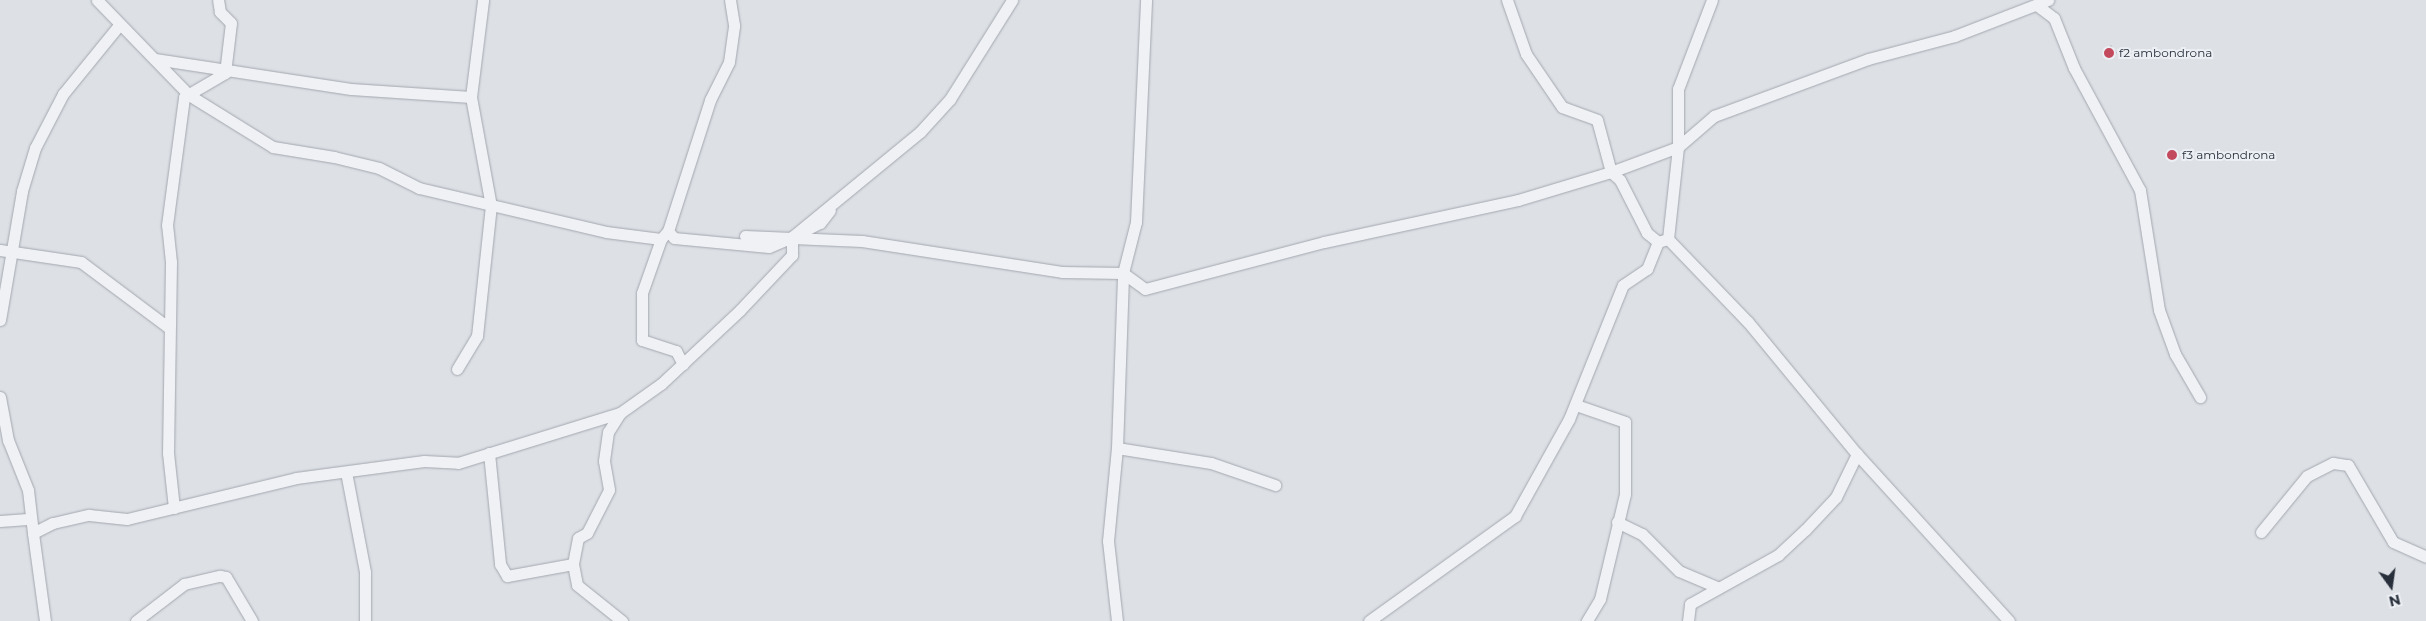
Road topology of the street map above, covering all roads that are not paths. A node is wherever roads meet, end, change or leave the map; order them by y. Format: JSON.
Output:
{"nodes":[{"id":1,"x":97,"y":0,"type":"edge"},
{"id":2,"x":218,"y":0,"type":"edge"},
{"id":3,"x":483,"y":0,"type":"edge"},
{"id":4,"x":730,"y":0,"type":"edge"},
{"id":5,"x":1012,"y":0,"type":"edge"},
{"id":6,"x":1146,"y":0,"type":"edge"},
{"id":7,"x":1507,"y":0,"type":"edge"},
{"id":8,"x":1712,"y":0,"type":"edge"},
{"id":9,"x":2043,"y":3,"type":"edge"},
{"id":10,"x":119,"y":25,"type":"junction"},
{"id":11,"x":149,"y":58,"type":"junction"},
{"id":12,"x":225,"y":72,"type":"junction"},
{"id":13,"x":190,"y":95,"type":"junction"},
{"id":14,"x":471,"y":97,"type":"junction"},
{"id":15,"x":1678,"y":147,"type":"junction"},
{"id":16,"x":1611,"y":172,"type":"junction"},
{"id":17,"x":490,"y":206,"type":"junction"},
{"id":18,"x":664,"y":235,"type":"junction"},
{"id":19,"x":745,"y":236,"type":"dead end"},
{"id":20,"x":792,"y":237,"type":"junction"},
{"id":21,"x":1663,"y":240,"type":"junction"},
{"id":22,"x":0,"y":250,"type":"edge"},
{"id":23,"x":12,"y":250,"type":"junction"},
{"id":24,"x":1122,"y":273,"type":"junction"},
{"id":25,"x":0,"y":320,"type":"edge"},
{"id":26,"x":168,"y":327,"type":"junction"},
{"id":27,"x":684,"y":364,"type":"junction"},
{"id":28,"x":457,"y":368,"type":"dead end"},
{"id":29,"x":0,"y":396,"type":"edge"},
{"id":30,"x":2200,"y":396,"type":"dead end"},
{"id":31,"x":1576,"y":405,"type":"junction"},
{"id":32,"x":620,"y":413,"type":"junction"},
{"id":33,"x":1117,"y":448,"type":"junction"},
{"id":34,"x":490,"y":453,"type":"junction"},
{"id":35,"x":1857,"y":454,"type":"junction"},
{"id":36,"x":346,"y":472,"type":"junction"},
{"id":37,"x":1275,"y":485,"type":"dead end"},
{"id":38,"x":174,"y":508,"type":"junction"},
{"id":39,"x":32,"y":516,"type":"junction"},
{"id":40,"x":0,"y":521,"type":"edge"},
{"id":41,"x":53,"y":522,"type":"junction"},
{"id":42,"x":1616,"y":522,"type":"junction"},
{"id":43,"x":2261,"y":532,"type":"dead end"},
{"id":44,"x":33,"y":533,"type":"junction"},
{"id":45,"x":2426,"y":557,"type":"edge"},
{"id":46,"x":573,"y":564,"type":"junction"},
{"id":47,"x":1719,"y":588,"type":"junction"},
{"id":48,"x":44,"y":621,"type":"edge"},
{"id":49,"x":136,"y":621,"type":"edge"},
{"id":50,"x":252,"y":621,"type":"edge"},
{"id":51,"x":365,"y":621,"type":"edge"},
{"id":52,"x":622,"y":621,"type":"edge"},
{"id":53,"x":1116,"y":621,"type":"edge"},
{"id":54,"x":1369,"y":621,"type":"edge"},
{"id":55,"x":1587,"y":621,"type":"edge"},
{"id":56,"x":1688,"y":621,"type":"edge"},
{"id":57,"x":2009,"y":621,"type":"edge"}],
"edges":[{"from":1,"to":10,"type":"street"},
{"from":2,"to":12,"type":"street"},
{"from":3,"to":14,"type":"street"},
{"from":4,"to":18,"type":"street"},
{"from":5,"to":20,"type":"street"},
{"from":6,"to":24,"type":"street"},
{"from":7,"to":16,"type":"street"},
{"from":8,"to":15,"type":"street"},
{"from":9,"to":15,"type":"street"},
{"from":9,"to":30,"type":"street"},
{"from":10,"to":11,"type":"street"},
{"from":10,"to":23,"type":"street"},
{"from":11,"to":12,"type":"street"},
{"from":11,"to":13,"type":"street"},
{"from":12,"to":13,"type":"street"},
{"from":12,"to":14,"type":"street"},
{"from":13,"to":17,"type":"street"},
{"from":13,"to":26,"type":"street"},
{"from":14,"to":17,"type":"street"},
{"from":15,"to":16,"type":"street"},
{"from":15,"to":21,"type":"street"},
{"from":16,"to":21,"type":"street"},
{"from":16,"to":24,"type":"street"},
{"from":17,"to":18,"type":"street"},
{"from":17,"to":28,"type":"street"},
{"from":18,"to":20,"type":"street"},
{"from":18,"to":27,"type":"street"},
{"from":19,"to":20,"type":"street"},
{"from":20,"to":24,"type":"street"},
{"from":20,"to":27,"type":"street"},
{"from":21,"to":31,"type":"street"},
{"from":21,"to":35,"type":"street"},
{"from":22,"to":23,"type":"street"},
{"from":23,"to":25,"type":"street"},
{"from":23,"to":26,"type":"street"},
{"from":24,"to":33,"type":"street"},
{"from":26,"to":38,"type":"street"},
{"from":27,"to":32,"type":"street"},
{"from":29,"to":39,"type":"street"},
{"from":31,"to":42,"type":"street"},
{"from":31,"to":54,"type":"street"},
{"from":32,"to":34,"type":"street"},
{"from":32,"to":46,"type":"street"},
{"from":33,"to":37,"type":"street"},
{"from":33,"to":53,"type":"street"},
{"from":34,"to":36,"type":"street"},
{"from":34,"to":46,"type":"street"},
{"from":35,"to":47,"type":"street"},
{"from":35,"to":57,"type":"street"},
{"from":36,"to":38,"type":"street"},
{"from":36,"to":51,"type":"street"},
{"from":38,"to":41,"type":"street"},
{"from":39,"to":40,"type":"street"},
{"from":39,"to":41,"type":"street"},
{"from":39,"to":44,"type":"street"},
{"from":41,"to":44,"type":"street"},
{"from":42,"to":47,"type":"street"},
{"from":42,"to":55,"type":"street"},
{"from":43,"to":45,"type":"street"},
{"from":44,"to":48,"type":"street"},
{"from":46,"to":52,"type":"street"},
{"from":47,"to":56,"type":"street"},
{"from":49,"to":50,"type":"street"}]}
